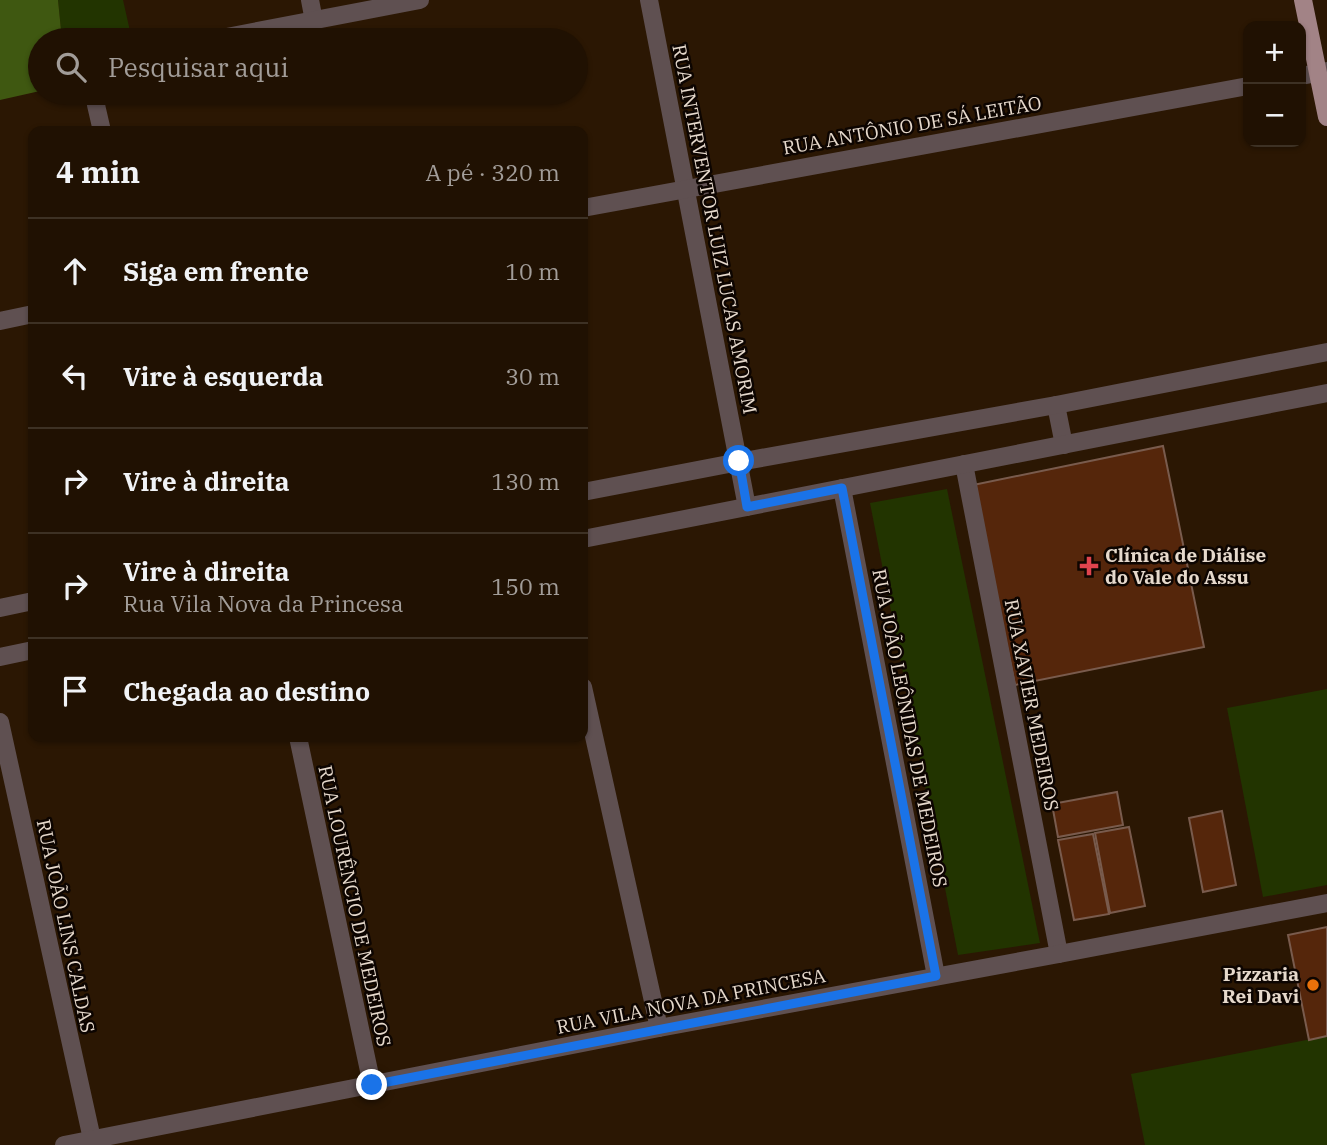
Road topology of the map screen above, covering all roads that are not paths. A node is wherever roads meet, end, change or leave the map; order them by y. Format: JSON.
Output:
{"nodes":[{"id":1,"x":310,"y":0,"type":"edge"},
{"id":2,"x":420,"y":0,"type":"edge"},
{"id":3,"x":649,"y":0,"type":"edge"},
{"id":4,"x":1303,"y":0,"type":"edge"},
{"id":5,"x":314,"y":21,"type":"junction"},
{"id":6,"x":276,"y":28,"type":"edge"},
{"id":7,"x":1315,"y":73,"type":"edge"},
{"id":8,"x":1243,"y":87,"type":"edge"},
{"id":9,"x":96,"y":105,"type":"edge"},
{"id":10,"x":1327,"y":117,"type":"edge"},
{"id":11,"x":101,"y":126,"type":"edge"},
{"id":12,"x":685,"y":188,"type":"junction"},
{"id":13,"x":588,"y":207,"type":"edge"},
{"id":14,"x":28,"y":315,"type":"edge"},
{"id":15,"x":0,"y":321,"type":"edge"},
{"id":16,"x":1327,"y":352,"type":"edge"},
{"id":17,"x":1327,"y":393,"type":"edge"},
{"id":18,"x":1056,"y":405,"type":"junction"},
{"id":19,"x":1064,"y":444,"type":"junction"},
{"id":20,"x":739,"y":461,"type":"junction"},
{"id":21,"x":964,"y":464,"type":"junction"},
{"id":22,"x":842,"y":488,"type":"junction"},
{"id":23,"x":588,"y":491,"type":"edge"},
{"id":24,"x":747,"y":507,"type":"junction"},
{"id":25,"x":588,"y":538,"type":"edge"},
{"id":26,"x":28,"y":602,"type":"edge"},
{"id":27,"x":0,"y":608,"type":"edge"},
{"id":28,"x":28,"y":651,"type":"edge"},
{"id":29,"x":0,"y":657,"type":"edge"},
{"id":30,"x":588,"y":709,"type":"edge"},
{"id":31,"x":0,"y":722,"type":"edge"},
{"id":32,"x":299,"y":742,"type":"edge"},
{"id":33,"x":1327,"y":903,"type":"edge"},
{"id":34,"x":1059,"y":954,"type":"junction"},
{"id":35,"x":936,"y":976,"type":"junction"},
{"id":36,"x":659,"y":1028,"type":"junction"},
{"id":37,"x":372,"y":1085,"type":"junction"},
{"id":38,"x":134,"y":1138,"type":"edge"},
{"id":39,"x":92,"y":1139,"type":"junction"},
{"id":40,"x":64,"y":1145,"type":"edge"}],
"edges":[{"from":1,"to":5,"type":"street"},
{"from":2,"to":5,"type":"street"},
{"from":3,"to":12,"type":"street","name":"RUA INTERVENTOR LUIZ LUCAS AMORIM"},
{"from":4,"to":7,"type":"main road"},
{"from":5,"to":6,"type":"street"},
{"from":7,"to":10,"type":"main road"},
{"from":8,"to":12,"type":"street","name":"RUA ANTÔNIO DE SÁ LEITÃO"},
{"from":9,"to":11,"type":"street"},
{"from":12,"to":13,"type":"street","name":"RUA ANTÔNIO DE SÁ LEITÃO"},
{"from":12,"to":20,"type":"street","name":"RUA INTERVENTOR LUIZ LUCAS AMORIM"},
{"from":14,"to":15,"type":"street"},
{"from":16,"to":18,"type":"street"},
{"from":17,"to":19,"type":"street"},
{"from":18,"to":19,"type":"street"},
{"from":18,"to":20,"type":"street"},
{"from":19,"to":21,"type":"street"},
{"from":20,"to":23,"type":"street"},
{"from":20,"to":24,"type":"street","name":"RUA INTERVENTOR LUIZ LUCAS AMORIM"},
{"from":21,"to":22,"type":"street"},
{"from":21,"to":34,"type":"street","name":"RUA XAVIER MEDEIROS"},
{"from":22,"to":24,"type":"street"},
{"from":22,"to":35,"type":"street","name":"RUA JOÃO LEÔNIDAS DE MEDEIROS"},
{"from":24,"to":25,"type":"street"},
{"from":26,"to":27,"type":"street"},
{"from":28,"to":29,"type":"street"},
{"from":30,"to":36,"type":"street"},
{"from":31,"to":39,"type":"street","name":"RUA JOÃO LINS CALDAS"},
{"from":32,"to":37,"type":"street","name":"RUA LOURÊNCIO DE MEDEIROS"},
{"from":33,"to":34,"type":"street","name":"RUA VILA NOVA DA PRINCESA"},
{"from":34,"to":35,"type":"street","name":"RUA VILA NOVA DA PRINCESA"},
{"from":35,"to":36,"type":"street","name":"RUA VILA NOVA DA PRINCESA"},
{"from":36,"to":37,"type":"street","name":"RUA VILA NOVA DA PRINCESA"},
{"from":37,"to":38,"type":"street","name":"RUA VILA NOVA DA PRINCESA"},
{"from":38,"to":39,"type":"street","name":"RUA VILA NOVA DA PRINCESA"},
{"from":39,"to":40,"type":"street","name":"RUA VILA NOVA DA PRINCESA"}]}
